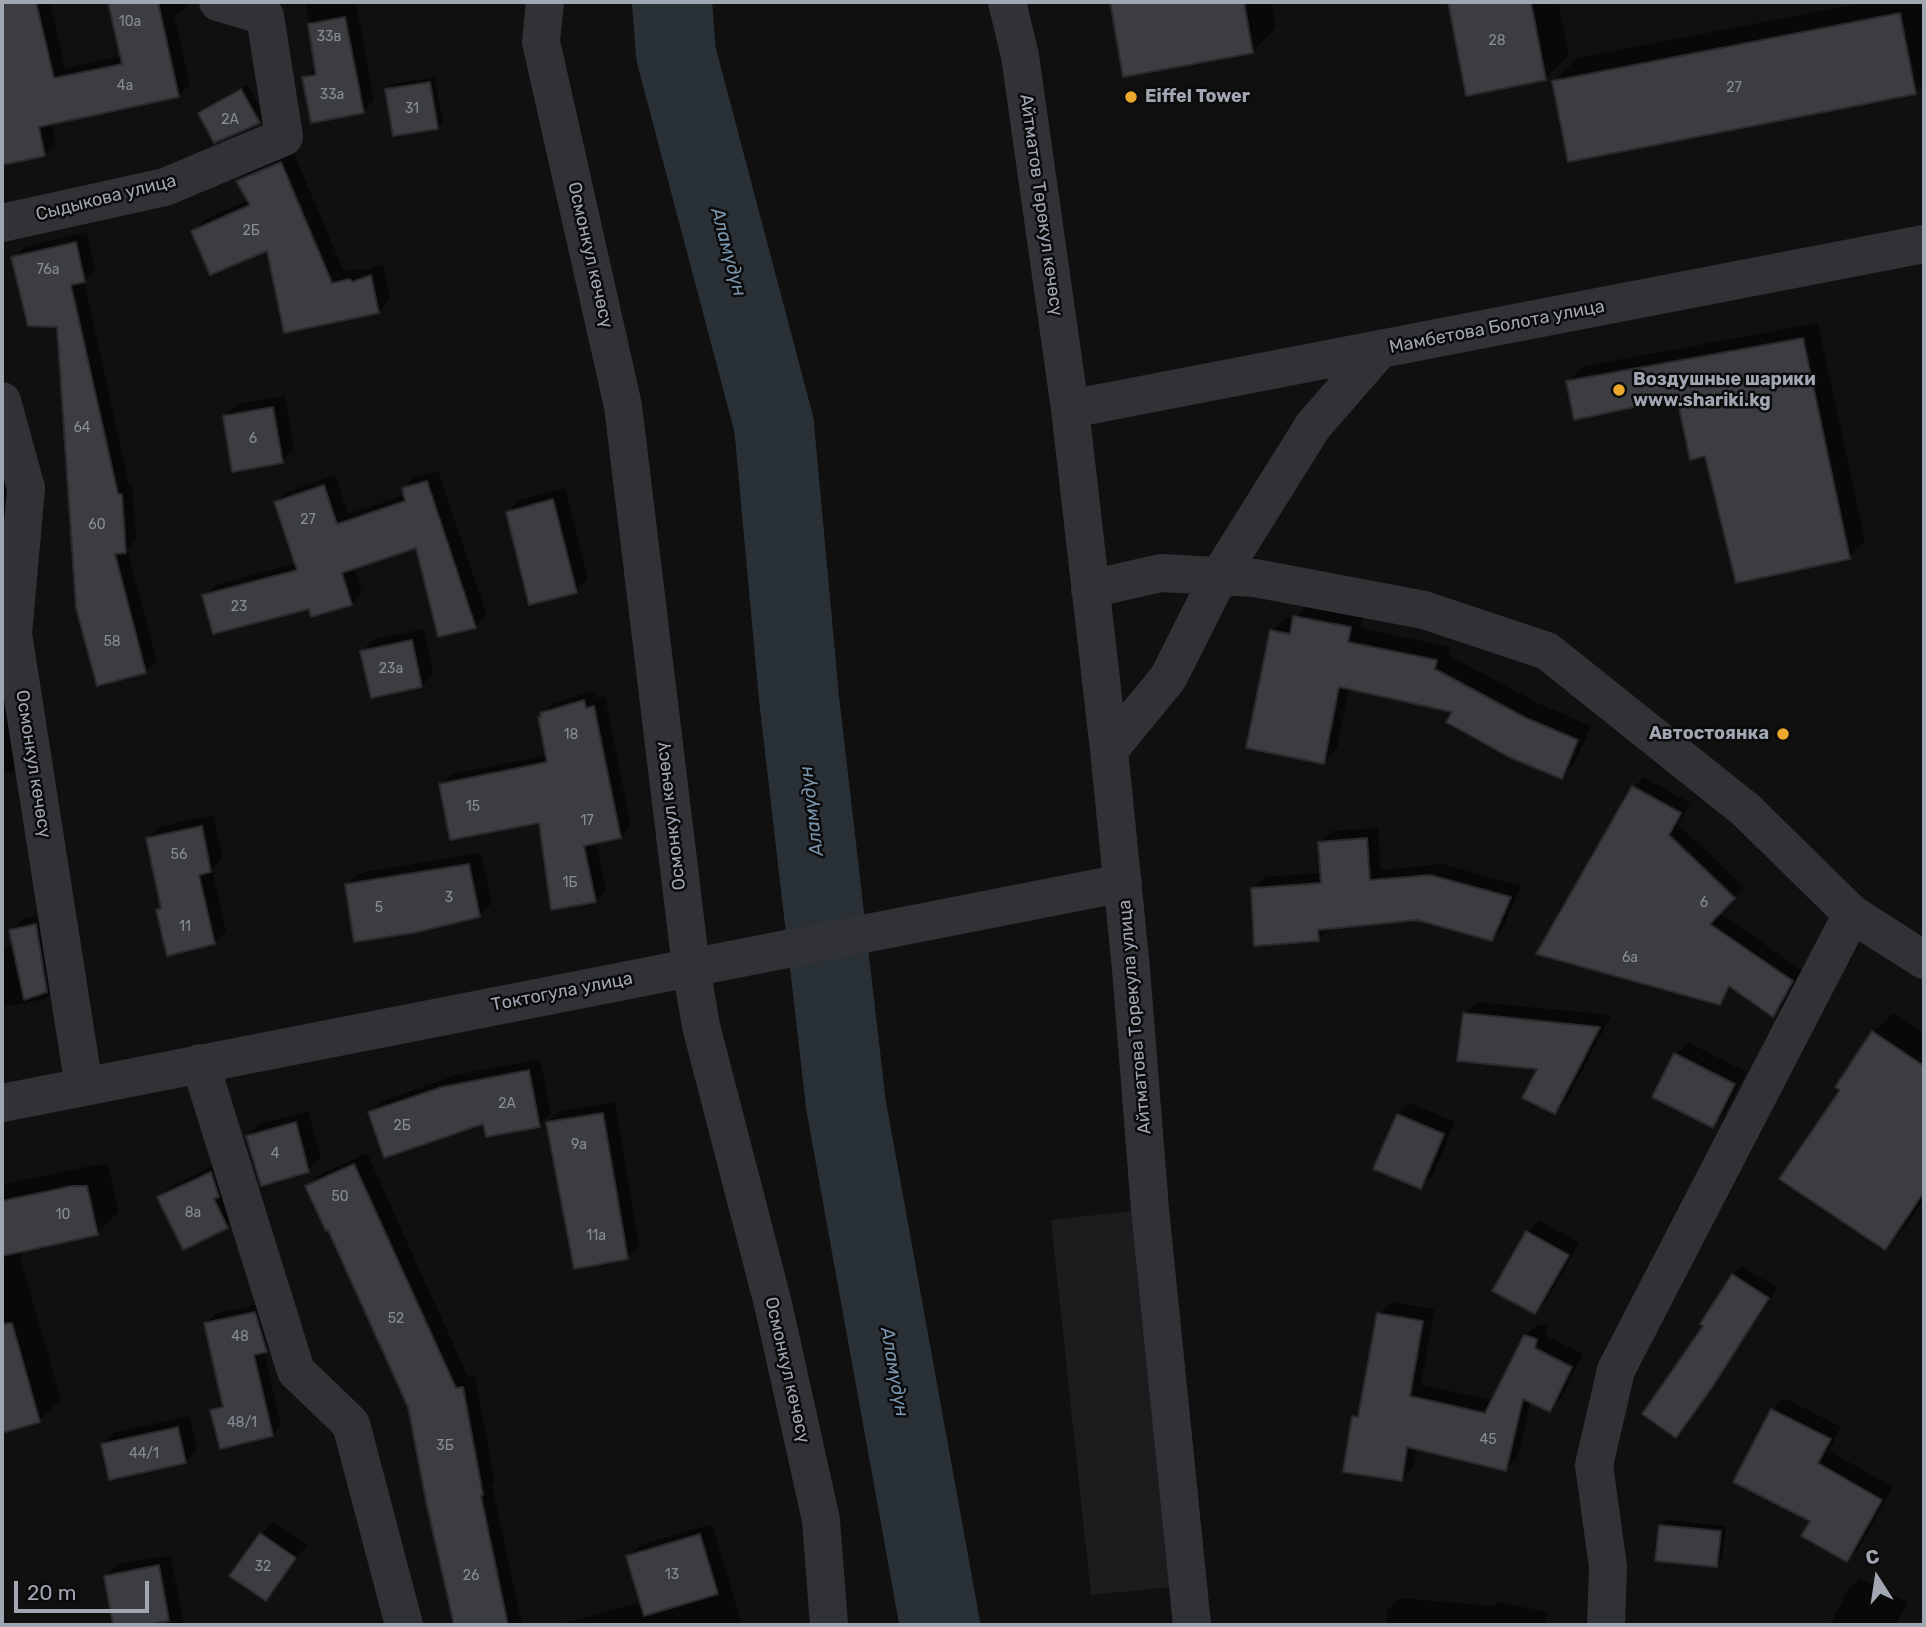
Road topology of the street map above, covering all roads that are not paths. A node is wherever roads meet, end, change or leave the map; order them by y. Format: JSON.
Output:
{"nodes":[{"id":1,"x":218,"y":2,"type":"edge"},
{"id":2,"x":545,"y":2,"type":"edge"},
{"id":3,"x":1007,"y":2,"type":"edge"},
{"id":4,"x":2,"y":223,"type":"edge"},
{"id":5,"x":1924,"y":244,"type":"edge"},
{"id":6,"x":1380,"y":349,"type":"junction"},
{"id":7,"x":2,"y":401,"type":"edge"},
{"id":8,"x":1069,"y":409,"type":"junction"},
{"id":9,"x":1220,"y":575,"type":"junction"},
{"id":10,"x":1090,"y":589,"type":"junction"},
{"id":11,"x":1109,"y":750,"type":"junction"},
{"id":12,"x":1123,"y":883,"type":"junction"},
{"id":13,"x":1852,"y":914,"type":"junction"},
{"id":14,"x":1924,"y":960,"type":"edge"},
{"id":15,"x":699,"y":966,"type":"junction"},
{"id":16,"x":200,"y":1063,"type":"junction"},
{"id":17,"x":84,"y":1087,"type":"junction"},
{"id":18,"x":2,"y":1103,"type":"edge"},
{"id":19,"x":404,"y":1625,"type":"edge"},
{"id":20,"x":829,"y":1625,"type":"edge"},
{"id":21,"x":1192,"y":1625,"type":"edge"},
{"id":22,"x":1606,"y":1625,"type":"edge"}],
"edges":[{"from":1,"to":4,"type":"street","name":"Сыдыкова улица"},
{"from":2,"to":15,"type":"street","name":"Осмонкул көчөсү"},
{"from":3,"to":8,"type":"street","name":"Айтматов Төрөкул көчөсү"},
{"from":5,"to":6,"type":"street","name":"Мамбетова Болота улица"},
{"from":6,"to":8,"type":"street","name":"Мамбетова Болота улица"},
{"from":6,"to":9,"type":"street"},
{"from":7,"to":17,"type":"street","name":"Осмонкул көчөсү"},
{"from":8,"to":10,"type":"street","name":"Айтматова Торекула улица"},
{"from":9,"to":10,"type":"street"},
{"from":9,"to":11,"type":"street"},
{"from":9,"to":13,"type":"street"},
{"from":10,"to":11,"type":"street","name":"Айтматова Торекула улица"},
{"from":11,"to":12,"type":"street","name":"Айтматова Торекула улица"},
{"from":12,"to":15,"type":"street","name":"Токтогула улица"},
{"from":12,"to":21,"type":"street","name":"Айтматова Торекула улица"},
{"from":13,"to":14,"type":"street"},
{"from":13,"to":22,"type":"street"},
{"from":15,"to":16,"type":"street","name":"Токтогула улица"},
{"from":15,"to":20,"type":"street","name":"Осмонкул көчөсү"},
{"from":16,"to":17,"type":"street","name":"Токтогула улица"},
{"from":16,"to":19,"type":"street"},
{"from":17,"to":18,"type":"street","name":"Токтогула улица"}]}
